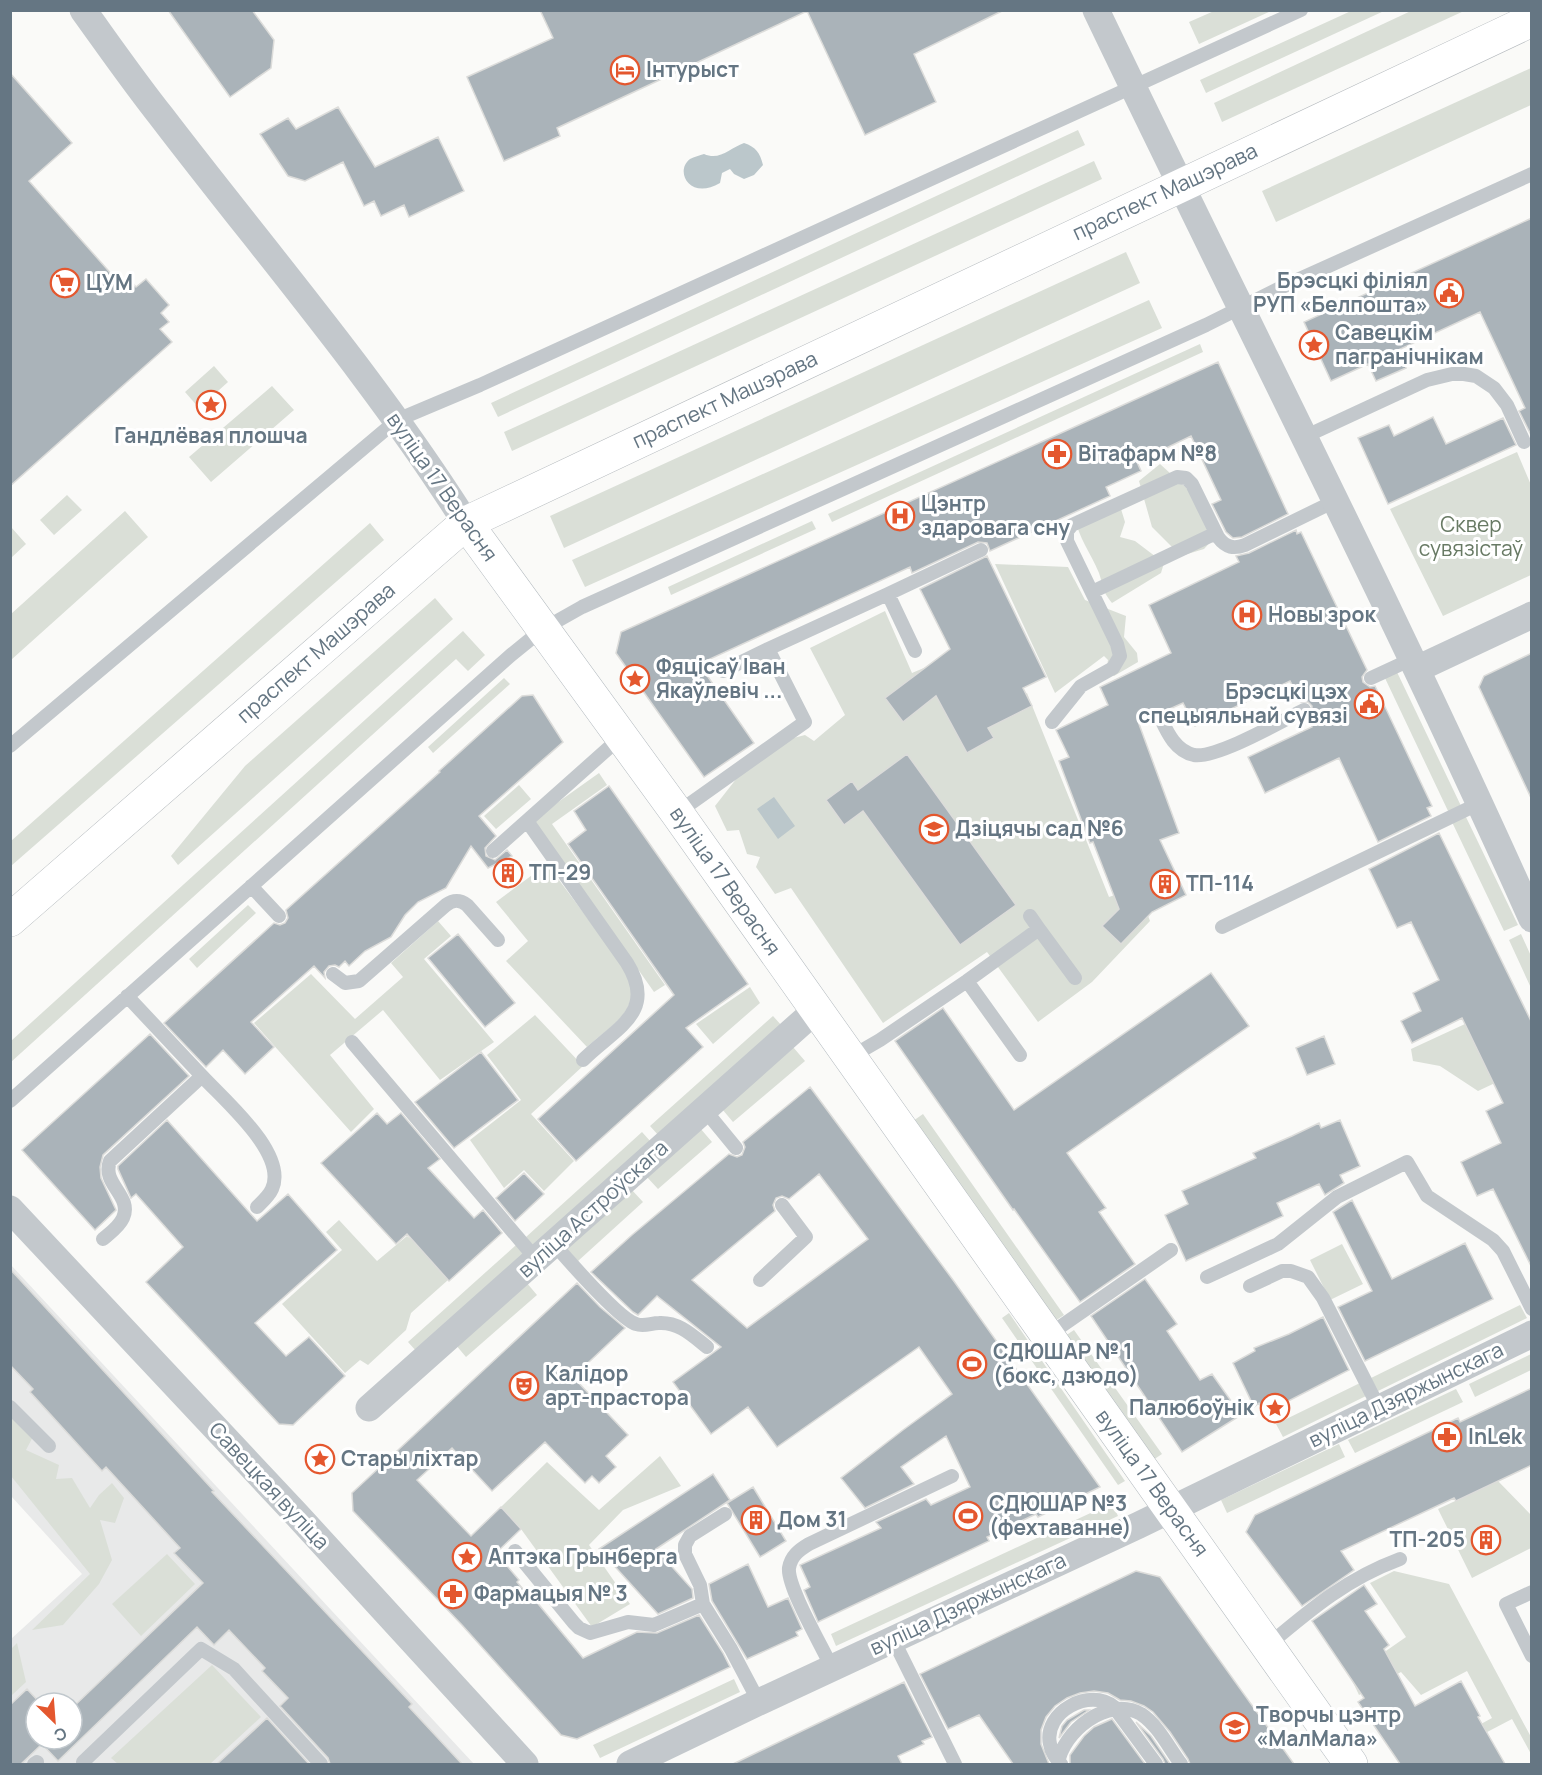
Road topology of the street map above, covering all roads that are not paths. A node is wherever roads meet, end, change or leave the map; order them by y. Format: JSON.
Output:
{"nodes":[{"id":1,"x":82,"y":10,"type":"edge"},
{"id":2,"x":1096,"y":10,"type":"edge"},
{"id":3,"x":1300,"y":10,"type":"edge"},
{"id":4,"x":1532,"y":20,"type":"edge"},
{"id":5,"x":1133,"y":88,"type":"junction"},
{"id":6,"x":1532,"y":174,"type":"edge"},
{"id":7,"x":1180,"y":184,"type":"junction"},
{"id":8,"x":1240,"y":308,"type":"junction"},
{"id":9,"x":397,"y":420,"type":"junction"},
{"id":10,"x":1304,"y":437,"type":"junction"},
{"id":11,"x":1524,"y":442,"type":"dead end"},
{"id":12,"x":1335,"y":501,"type":"junction"},
{"id":13,"x":465,"y":523,"type":"junction"},
{"id":14,"x":1216,"y":533,"type":"junction"},
{"id":15,"x":981,"y":550,"type":"dead end"},
{"id":16,"x":1092,"y":592,"type":"junction"},
{"id":17,"x":888,"y":594,"type":"junction"},
{"id":18,"x":1532,"y":615,"type":"edge"},
{"id":19,"x":543,"y":629,"type":"junction"},
{"id":20,"x":768,"y":649,"type":"junction"},
{"id":21,"x":915,"y":651,"type":"dead end"},
{"id":22,"x":1415,"y":664,"type":"junction"},
{"id":23,"x":723,"y":671,"type":"dead end"},
{"id":24,"x":1371,"y":678,"type":"dead end"},
{"id":25,"x":1304,"y":710,"type":"dead end"},
{"id":26,"x":1161,"y":719,"type":"dead end"},
{"id":27,"x":1052,"y":722,"type":"dead end"},
{"id":28,"x":622,"y":736,"type":"junction"},
{"id":29,"x":10,"y":746,"type":"edge"},
{"id":30,"x":1480,"y":803,"type":"junction"},
{"id":31,"x":677,"y":813,"type":"junction"},
{"id":32,"x":527,"y":821,"type":"junction"},
{"id":33,"x":493,"y":851,"type":"dead end"},
{"id":34,"x":251,"y":886,"type":"junction"},
{"id":35,"x":279,"y":916,"type":"dead end"},
{"id":36,"x":1030,"y":916,"type":"dead end"},
{"id":37,"x":1532,"y":919,"type":"edge"},
{"id":38,"x":10,"y":920,"type":"edge"},
{"id":39,"x":1222,"y":927,"type":"dead end"},
{"id":40,"x":1039,"y":929,"type":"junction"},
{"id":41,"x":498,"y":940,"type":"dead end"},
{"id":42,"x":333,"y":974,"type":"dead end"},
{"id":43,"x":1076,"y":978,"type":"dead end"},
{"id":44,"x":967,"y":981,"type":"junction"},
{"id":45,"x":127,"y":996,"type":"junction"},
{"id":46,"x":816,"y":1010,"type":"junction"},
{"id":47,"x":352,"y":1042,"type":"dead end"},
{"id":48,"x":1020,"y":1055,"type":"dead end"},
{"id":49,"x":849,"y":1058,"type":"junction"},
{"id":50,"x":583,"y":1060,"type":"dead end"},
{"id":51,"x":202,"y":1076,"type":"junction"},
{"id":52,"x":10,"y":1101,"type":"edge"},
{"id":53,"x":704,"y":1109,"type":"junction"},
{"id":54,"x":736,"y":1148,"type":"dead end"},
{"id":55,"x":10,"y":1188,"type":"edge"},
{"id":56,"x":782,"y":1205,"type":"dead end"},
{"id":57,"x":257,"y":1207,"type":"dead end"},
{"id":58,"x":10,"y":1208,"type":"edge"},
{"id":59,"x":103,"y":1239,"type":"dead end"},
{"id":60,"x":1171,"y":1250,"type":"dead end"},
{"id":61,"x":545,"y":1251,"type":"junction"},
{"id":62,"x":1207,"y":1277,"type":"dead end"},
{"id":63,"x":760,"y":1280,"type":"dead end"},
{"id":64,"x":1250,"y":1286,"type":"dead end"},
{"id":65,"x":1532,"y":1309,"type":"edge"},
{"id":66,"x":1532,"y":1334,"type":"edge"},
{"id":67,"x":1047,"y":1336,"type":"junction"},
{"id":68,"x":707,"y":1347,"type":"dead end"},
{"id":69,"x":10,"y":1407,"type":"edge"},
{"id":70,"x":369,"y":1408,"type":"dead end"},
{"id":71,"x":1378,"y":1408,"type":"junction"},
{"id":72,"x":49,"y":1446,"type":"dead end"},
{"id":73,"x":952,"y":1476,"type":"dead end"},
{"id":74,"x":1171,"y":1509,"type":"junction"},
{"id":75,"x":725,"y":1514,"type":"dead end"},
{"id":76,"x":515,"y":1551,"type":"dead end"},
{"id":77,"x":1400,"y":1558,"type":"dead end"},
{"id":78,"x":1532,"y":1592,"type":"edge"},
{"id":79,"x":703,"y":1604,"type":"junction"},
{"id":80,"x":893,"y":1639,"type":"junction"},
{"id":81,"x":1267,"y":1646,"type":"junction"},
{"id":82,"x":1532,"y":1656,"type":"edge"},
{"id":83,"x":832,"y":1668,"type":"junction"},
{"id":84,"x":759,"y":1702,"type":"junction"},
{"id":85,"x":83,"y":1762,"type":"dead end"},
{"id":86,"x":321,"y":1764,"type":"edge"},
{"id":87,"x":525,"y":1764,"type":"edge"},
{"id":88,"x":537,"y":1764,"type":"edge"},
{"id":89,"x":543,"y":1764,"type":"edge"},
{"id":90,"x":630,"y":1764,"type":"edge"},
{"id":91,"x":954,"y":1764,"type":"edge"},
{"id":92,"x":1059,"y":1764,"type":"edge"},
{"id":93,"x":1156,"y":1764,"type":"edge"},
{"id":94,"x":1181,"y":1764,"type":"edge"},
{"id":95,"x":1351,"y":1764,"type":"edge"}],
"edges":[{"from":1,"to":9,"type":"street","name":"вуліца 17 Верасня"},
{"from":2,"to":5,"type":"street"},
{"from":3,"to":5,"type":"lane"},
{"from":4,"to":7,"type":"main road","name":"праспект Машэрава"},
{"from":5,"to":7,"type":"street"},
{"from":5,"to":9,"type":"lane"},
{"from":6,"to":8,"type":"lane"},
{"from":7,"to":8,"type":"street"},
{"from":7,"to":13,"type":"main road","name":"праспект Машэрава"},
{"from":8,"to":10,"type":"street"},
{"from":8,"to":19,"type":"lane"},
{"from":9,"to":13,"type":"street","name":"вуліца 17 Верасня"},
{"from":9,"to":29,"type":"lane"},
{"from":10,"to":11,"type":"lane"},
{"from":10,"to":12,"type":"street"},
{"from":12,"to":14,"type":"lane"},
{"from":12,"to":22,"type":"street"},
{"from":13,"to":19,"type":"main road","name":"вуліца 17 Верасня"},
{"from":13,"to":38,"type":"main road","name":"праспект Машэрава"},
{"from":14,"to":16,"type":"lane"},
{"from":14,"to":16,"type":"lane"},
{"from":15,"to":17,"type":"lane"},
{"from":16,"to":27,"type":"lane"},
{"from":17,"to":20,"type":"lane"},
{"from":17,"to":21,"type":"lane"},
{"from":18,"to":22,"type":"street"},
{"from":19,"to":28,"type":"main road","name":"вуліца 17 Верасня"},
{"from":19,"to":34,"type":"lane"},
{"from":20,"to":23,"type":"lane"},
{"from":20,"to":31,"type":"lane"},
{"from":22,"to":24,"type":"lane"},
{"from":22,"to":30,"type":"street"},
{"from":25,"to":26,"type":"lane"},
{"from":28,"to":31,"type":"main road","name":"вуліца 17 Верасня"},
{"from":28,"to":32,"type":"lane"},
{"from":30,"to":37,"type":"street"},
{"from":30,"to":39,"type":"lane"},
{"from":31,"to":46,"type":"main road","name":"вуліца 17 Верасня"},
{"from":32,"to":33,"type":"lane"},
{"from":32,"to":50,"type":"lane"},
{"from":34,"to":35,"type":"lane"},
{"from":34,"to":45,"type":"lane"},
{"from":36,"to":40,"type":"lane"},
{"from":40,"to":43,"type":"lane"},
{"from":40,"to":44,"type":"lane"},
{"from":41,"to":42,"type":"lane"},
{"from":44,"to":48,"type":"lane"},
{"from":44,"to":49,"type":"lane"},
{"from":45,"to":51,"type":"lane"},
{"from":45,"to":52,"type":"lane"},
{"from":46,"to":49,"type":"main road","name":"вуліца 17 Верасня"},
{"from":46,"to":53,"type":"street","name":"вуліца Астроўскага"},
{"from":47,"to":61,"type":"lane"},
{"from":49,"to":67,"type":"main road","name":"вуліца 17 Верасня"},
{"from":51,"to":57,"type":"lane"},
{"from":51,"to":59,"type":"lane"},
{"from":53,"to":54,"type":"lane"},
{"from":53,"to":61,"type":"street","name":"вуліца Астроўскага"},
{"from":55,"to":58,"type":"street","name":"Савецкая вуліца"},
{"from":56,"to":63,"type":"lane"},
{"from":58,"to":87,"type":"street","name":"Савецкая вуліца"},
{"from":60,"to":67,"type":"lane"},
{"from":61,"to":68,"type":"lane"},
{"from":61,"to":70,"type":"street","name":"вуліца Астроўскага"},
{"from":62,"to":65,"type":"lane"},
{"from":64,"to":71,"type":"lane"},
{"from":66,"to":71,"type":"street","name":"вуліца Дзяржынскага"},
{"from":67,"to":74,"type":"main road","name":"вуліца 17 Верасня"},
{"from":69,"to":72,"type":"lane"},
{"from":71,"to":74,"type":"street","name":"вуліца Дзяржынскага"},
{"from":73,"to":83,"type":"lane"},
{"from":74,"to":80,"type":"street","name":"вуліца Дзяржынскага"},
{"from":74,"to":81,"type":"main road","name":"вуліца 17 Верасня"},
{"from":75,"to":79,"type":"lane"},
{"from":76,"to":79,"type":"lane"},
{"from":77,"to":81,"type":"lane"},
{"from":78,"to":82,"type":"lane"},
{"from":79,"to":84,"type":"lane"},
{"from":80,"to":83,"type":"street","name":"вуліца Дзяржынскага"},
{"from":80,"to":91,"type":"lane"},
{"from":81,"to":95,"type":"main road","name":"вуліца 17 Верасня"},
{"from":83,"to":84,"type":"street","name":"вуліца Дзяржынскага"},
{"from":84,"to":90,"type":"street","name":"вуліца Дзяржынскага"},
{"from":85,"to":86,"type":"lane"},
{"from":88,"to":89,"type":"street"},
{"from":92,"to":93,"type":"lane"},
{"from":92,"to":94,"type":"lane"}]}
